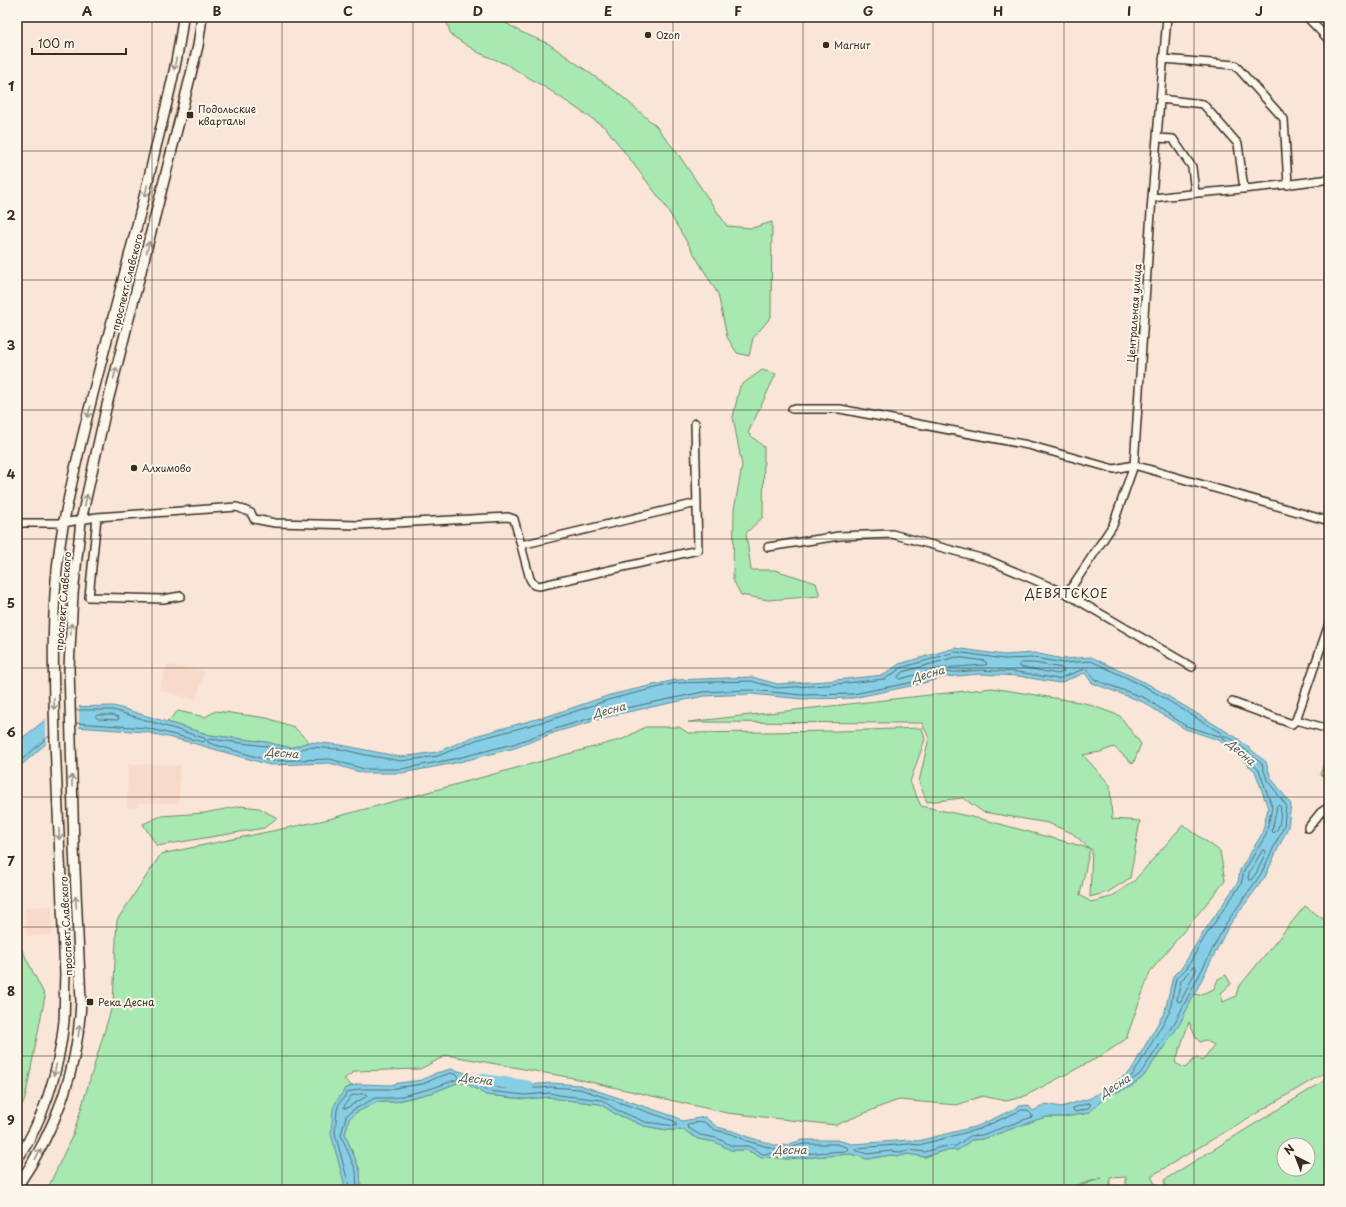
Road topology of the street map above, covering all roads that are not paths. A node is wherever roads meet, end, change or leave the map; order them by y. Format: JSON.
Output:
{"nodes":[{"id":1,"x":183,"y":17,"type":"edge"},
{"id":2,"x":202,"y":17,"type":"edge"},
{"id":3,"x":1167,"y":17,"type":"edge"},
{"id":4,"x":1307,"y":17,"type":"edge"},
{"id":5,"x":1329,"y":40,"type":"edge"},
{"id":6,"x":1163,"y":59,"type":"junction"},
{"id":7,"x":1160,"y":99,"type":"junction"},
{"id":8,"x":1157,"y":138,"type":"junction"},
{"id":9,"x":1329,"y":180,"type":"edge"},
{"id":10,"x":1288,"y":185,"type":"junction"},
{"id":11,"x":1244,"y":189,"type":"junction"},
{"id":12,"x":1195,"y":193,"type":"junction"},
{"id":13,"x":1152,"y":198,"type":"junction"},
{"id":14,"x":792,"y":408,"type":"dead end"},
{"id":15,"x":695,"y":423,"type":"dead end"},
{"id":16,"x":1134,"y":465,"type":"junction"},
{"id":17,"x":697,"y":503,"type":"junction"},
{"id":18,"x":97,"y":517,"type":"junction"},
{"id":19,"x":81,"y":521,"type":"junction"},
{"id":20,"x":1329,"y":521,"type":"edge"},
{"id":21,"x":17,"y":523,"type":"edge"},
{"id":22,"x":63,"y":523,"type":"junction"},
{"id":23,"x":521,"y":545,"type":"junction"},
{"id":24,"x":768,"y":547,"type":"dead end"},
{"id":25,"x":1067,"y":594,"type":"junction"},
{"id":26,"x":181,"y":596,"type":"dead end"},
{"id":27,"x":1329,"y":624,"type":"edge"},
{"id":28,"x":1192,"y":667,"type":"dead end"},
{"id":29,"x":1232,"y":702,"type":"dead end"},
{"id":30,"x":1296,"y":720,"type":"junction"},
{"id":31,"x":1329,"y":729,"type":"edge"},
{"id":32,"x":1329,"y":807,"type":"edge"},
{"id":33,"x":1308,"y":828,"type":"dead end"},
{"id":34,"x":17,"y":1160,"type":"edge"},
{"id":35,"x":17,"y":1187,"type":"edge"}],
"edges":[{"from":1,"to":22,"type":"main road","name":"проспект Славского","one_way":true},
{"from":19,"to":2,"type":"main road","name":"проспект Славского","one_way":true},
{"from":3,"to":6,"type":"street","name":"Центральная улица"},
{"from":4,"to":5,"type":"street"},
{"from":6,"to":7,"type":"street","name":"Центральная улица"},
{"from":6,"to":10,"type":"street"},
{"from":7,"to":8,"type":"street","name":"Центральная улица"},
{"from":7,"to":11,"type":"street"},
{"from":8,"to":12,"type":"street"},
{"from":8,"to":13,"type":"street","name":"Центральная улица"},
{"from":9,"to":10,"type":"street"},
{"from":10,"to":11,"type":"street"},
{"from":11,"to":12,"type":"street"},
{"from":12,"to":13,"type":"street"},
{"from":13,"to":16,"type":"street","name":"Центральная улица"},
{"from":14,"to":16,"type":"street"},
{"from":15,"to":17,"type":"street"},
{"from":16,"to":20,"type":"street"},
{"from":16,"to":25,"type":"street","name":"Центральная улица"},
{"from":17,"to":23,"type":"street"},
{"from":17,"to":23,"type":"street"},
{"from":18,"to":19,"type":"street"},
{"from":18,"to":23,"type":"street"},
{"from":18,"to":26,"type":"street"},
{"from":19,"to":22,"type":"street"},
{"from":35,"to":19,"type":"main road","name":"проспект Славского","one_way":true},
{"from":21,"to":22,"type":"street"},
{"from":22,"to":34,"type":"main road","name":"проспект Славского","one_way":true},
{"from":24,"to":25,"type":"street"},
{"from":25,"to":28,"type":"street"},
{"from":27,"to":30,"type":"street"},
{"from":29,"to":30,"type":"street"},
{"from":30,"to":31,"type":"street"},
{"from":32,"to":33,"type":"street"}]}
